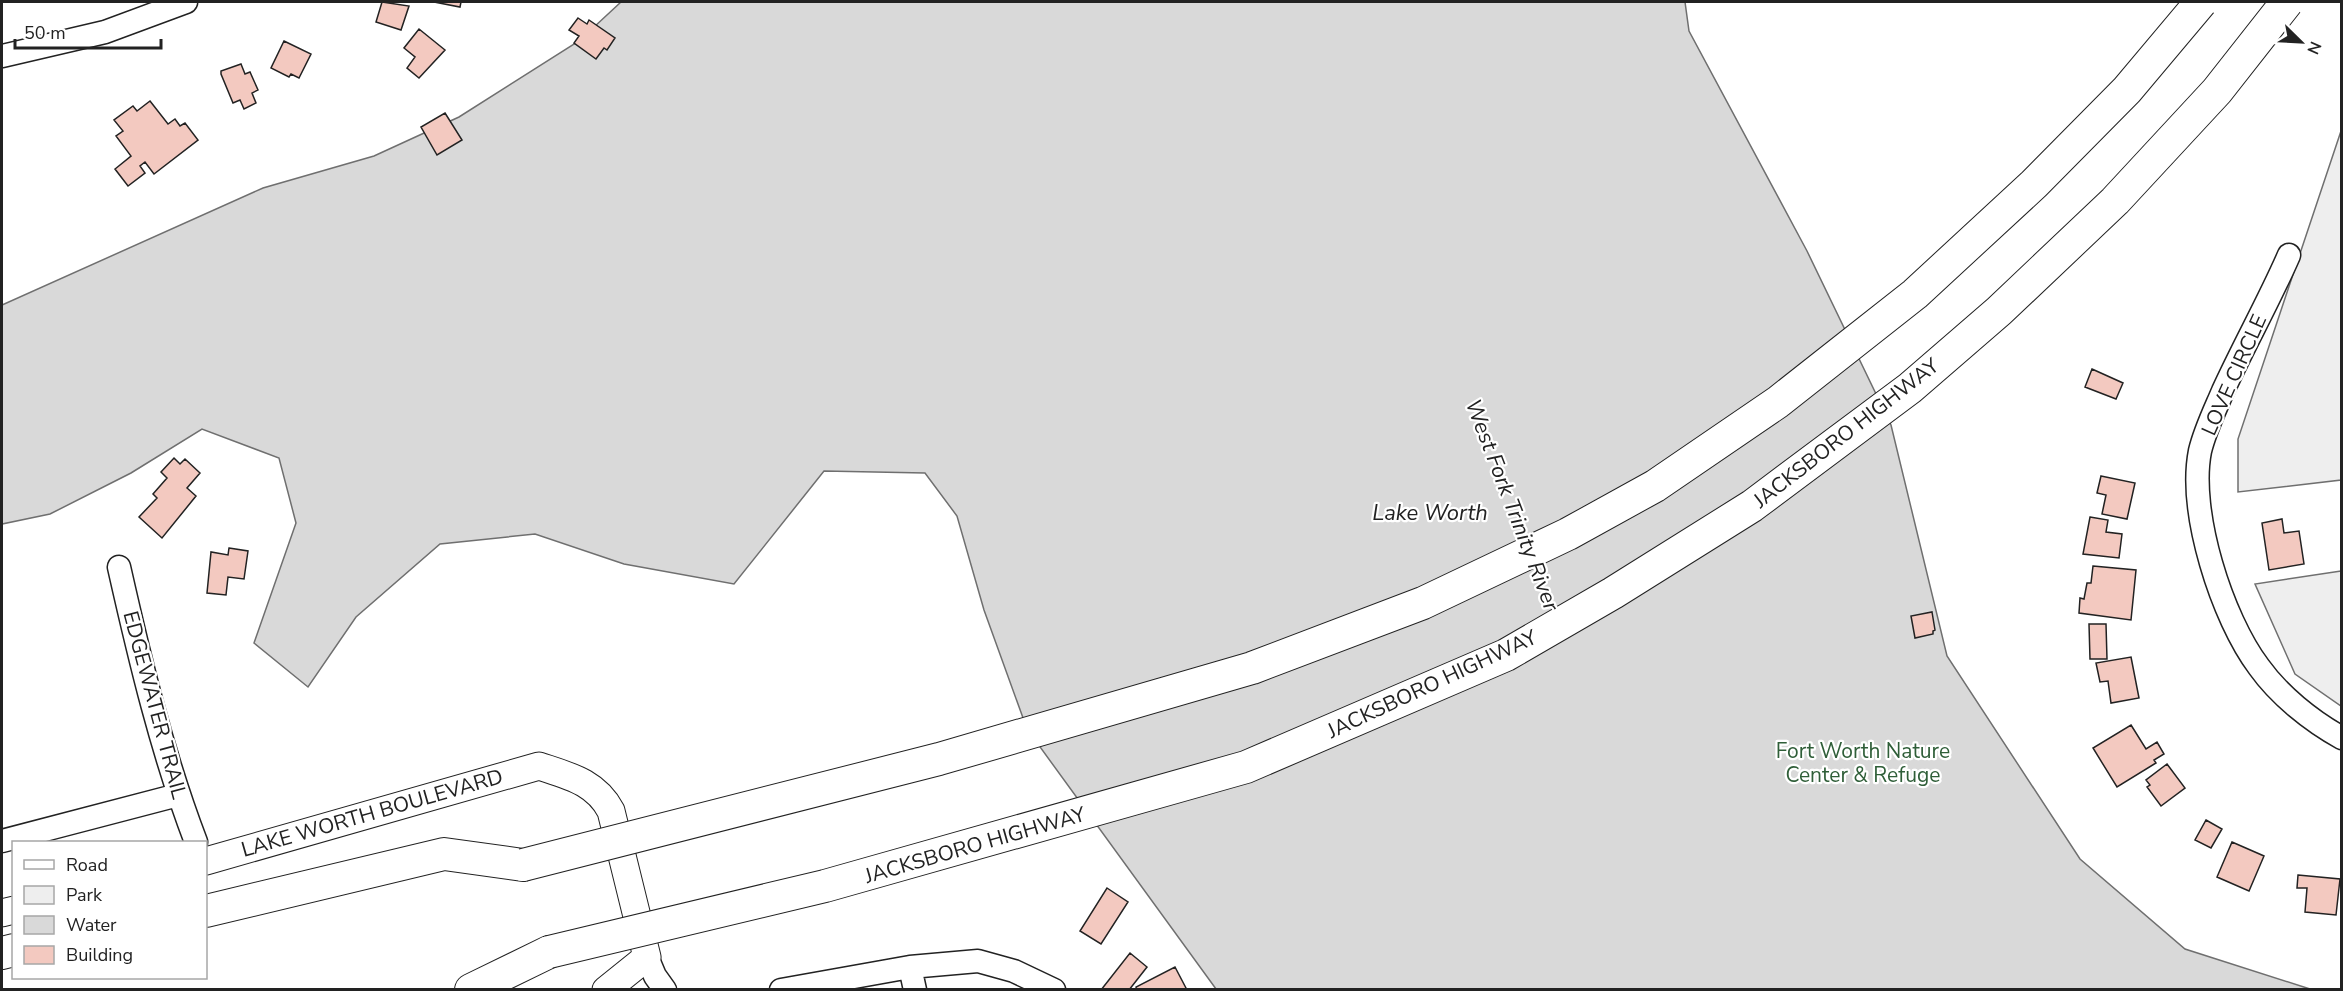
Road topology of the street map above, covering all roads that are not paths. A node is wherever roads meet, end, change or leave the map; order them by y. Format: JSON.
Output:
{"nodes":[{"id":1,"x":186,"y":2,"type":"edge"},
{"id":2,"x":2201,"y":2,"type":"edge"},
{"id":3,"x":2287,"y":2,"type":"edge"},
{"id":4,"x":2,"y":56,"type":"edge"},
{"id":5,"x":2289,"y":255,"type":"dead end"},
{"id":6,"x":119,"y":567,"type":"dead end"},
{"id":7,"x":2342,"y":738,"type":"edge"},
{"id":8,"x":178,"y":795,"type":"junction"},
{"id":9,"x":195,"y":841,"type":"edge"},
{"id":10,"x":2,"y":842,"type":"edge"},
{"id":11,"x":207,"y":861,"type":"edge"},
{"id":12,"x":207,"y":911,"type":"edge"},
{"id":13,"x":647,"y":957,"type":"junction"},
{"id":14,"x":910,"y":967,"type":"junction"},
{"id":15,"x":471,"y":990,"type":"edge"},
{"id":16,"x":606,"y":990,"type":"edge"},
{"id":17,"x":665,"y":990,"type":"edge"},
{"id":18,"x":781,"y":990,"type":"edge"},
{"id":19,"x":915,"y":990,"type":"edge"},
{"id":20,"x":1054,"y":990,"type":"edge"}],
"edges":[{"from":1,"to":4,"type":"street"},
{"from":2,"to":12,"type":"highway","bridge":true},
{"from":3,"to":15,"type":"highway","name":"JACKSBORO HIGHWAY","bridge":true},
{"from":5,"to":7,"type":"street","name":"LOVE CIRCLE"},
{"from":6,"to":8,"type":"street","name":"EDGEWATER TRAIL"},
{"from":8,"to":9,"type":"street","name":"EDGEWATER TRAIL"},
{"from":8,"to":10,"type":"street"},
{"from":11,"to":13,"type":"main road","name":"LAKE WORTH BOULEVARD"},
{"from":13,"to":16,"type":"main road"},
{"from":13,"to":17,"type":"street"},
{"from":14,"to":18,"type":"street"},
{"from":14,"to":19,"type":"street"},
{"from":14,"to":20,"type":"street"}]}
